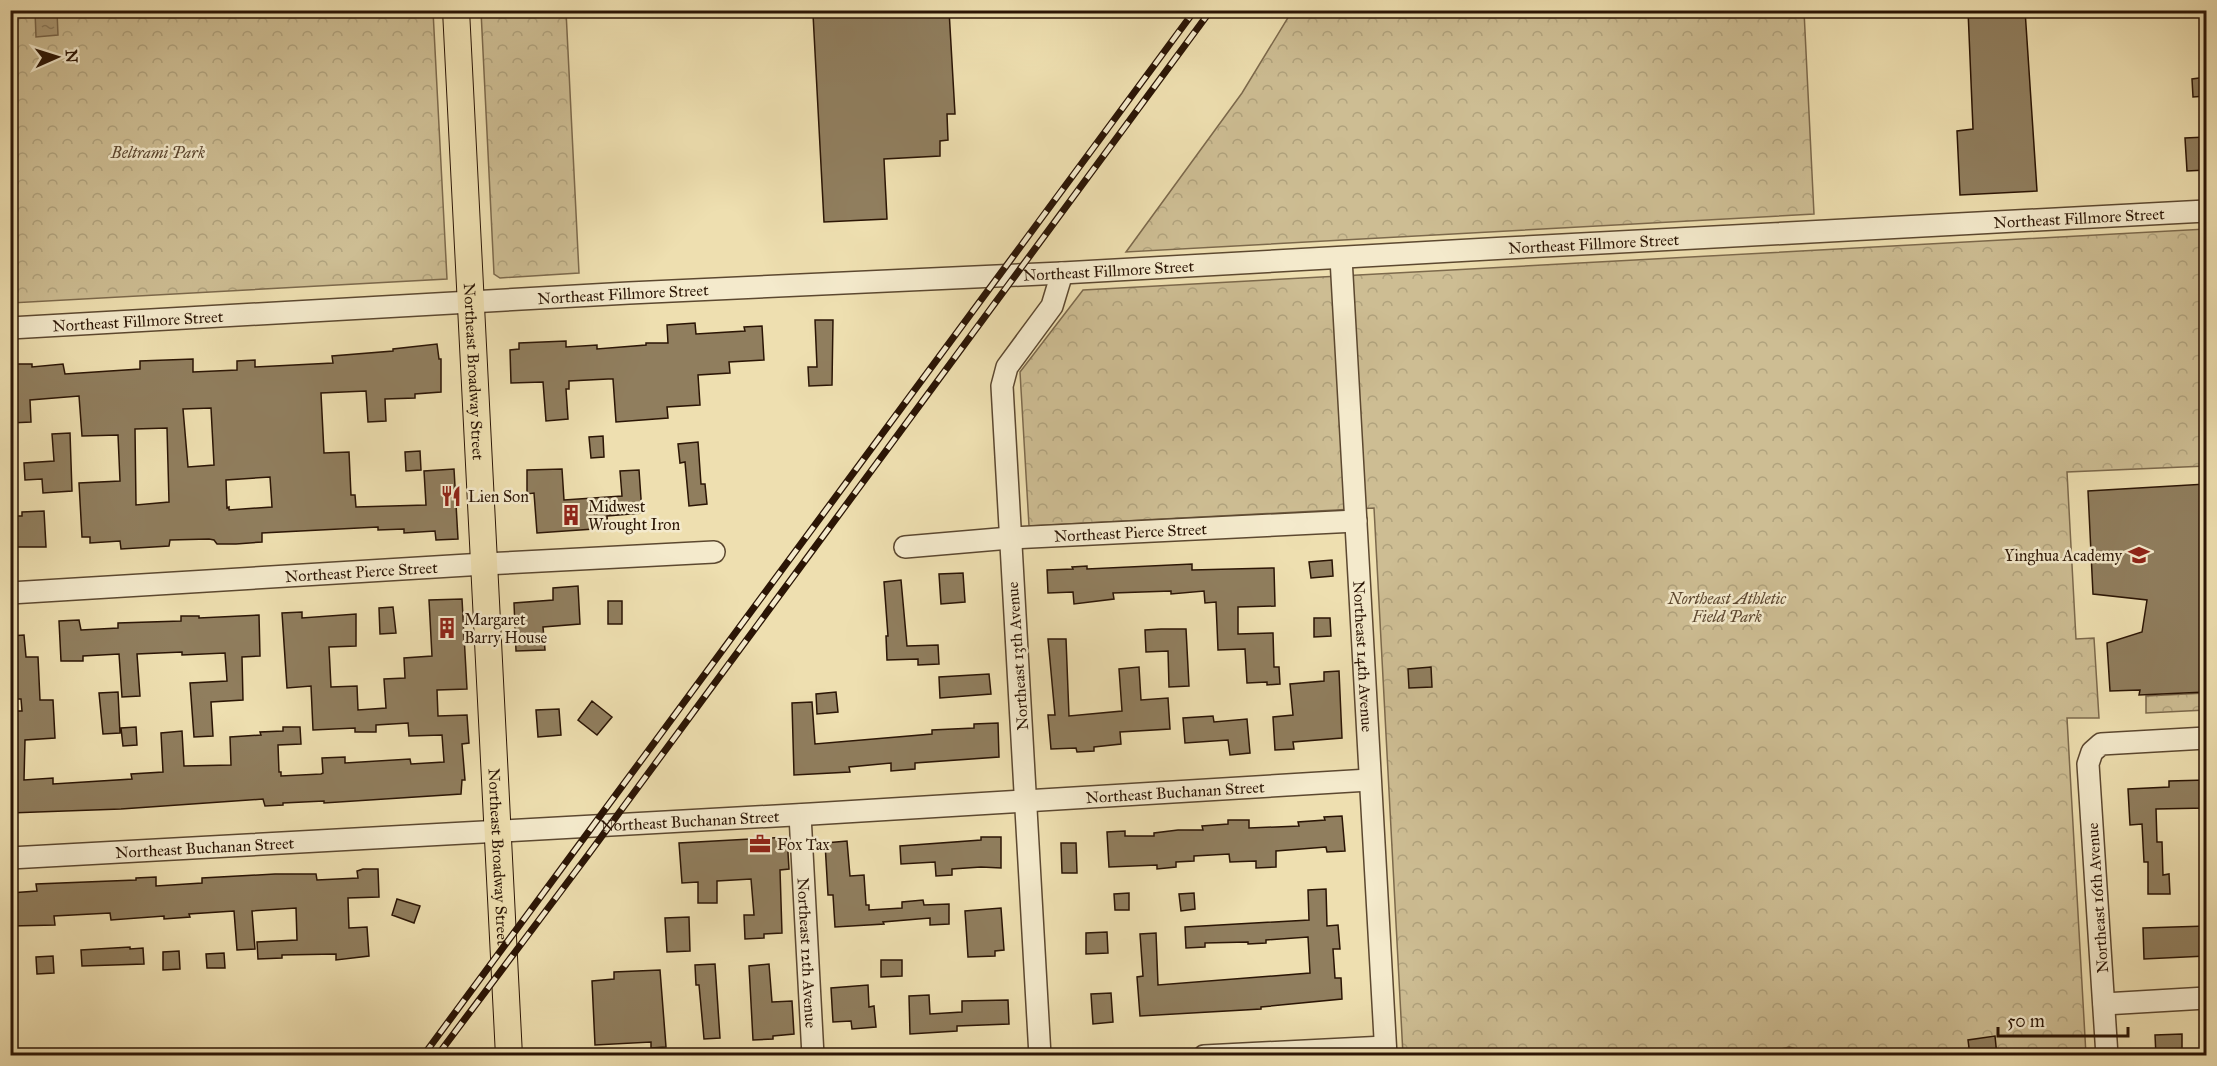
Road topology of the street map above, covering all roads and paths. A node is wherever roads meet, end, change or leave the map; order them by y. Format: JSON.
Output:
{"nodes":[{"id":1,"x":456,"y":10,"type":"edge"},
{"id":2,"x":2206,"y":211,"type":"edge"},
{"id":3,"x":1341,"y":258,"type":"junction"},
{"id":4,"x":1062,"y":273,"type":"junction"},
{"id":5,"x":470,"y":302,"type":"junction"},
{"id":6,"x":10,"y":328,"type":"edge"},
{"id":7,"x":1356,"y":521,"type":"junction"},
{"id":8,"x":1010,"y":538,"type":"junction"},
{"id":9,"x":905,"y":548,"type":"dead end"},
{"id":10,"x":714,"y":552,"type":"dead end"},
{"id":11,"x":484,"y":564,"type":"junction"},
{"id":12,"x":10,"y":593,"type":"edge"},
{"id":13,"x":2206,"y":738,"type":"edge"},
{"id":14,"x":1369,"y":780,"type":"junction"},
{"id":15,"x":1026,"y":802,"type":"junction"},
{"id":16,"x":800,"y":815,"type":"junction"},
{"id":17,"x":498,"y":831,"type":"junction"},
{"id":18,"x":10,"y":858,"type":"edge"},
{"id":19,"x":2206,"y":998,"type":"edge"},
{"id":20,"x":2104,"y":1004,"type":"junction"},
{"id":21,"x":1386,"y":1051,"type":"edge"},
{"id":22,"x":509,"y":1056,"type":"edge"},
{"id":23,"x":813,"y":1056,"type":"edge"},
{"id":24,"x":1040,"y":1056,"type":"edge"},
{"id":25,"x":1204,"y":1056,"type":"edge"},
{"id":26,"x":2107,"y":1056,"type":"edge"}],
"edges":[{"from":1,"to":5,"type":"main road","name":"Northeast Broadway Street"},
{"from":2,"to":3,"type":"street","name":"Northeast Fillmore Street"},
{"from":3,"to":4,"type":"street","name":"Northeast Fillmore Street"},
{"from":3,"to":7,"type":"street","name":"Northeast 14th Avenue"},
{"from":4,"to":5,"type":"street","name":"Northeast Fillmore Street"},
{"from":4,"to":8,"type":"street","name":"Northeast 13th Avenue"},
{"from":5,"to":6,"type":"street","name":"Northeast Fillmore Street"},
{"from":5,"to":11,"type":"main road","name":"Northeast Broadway Street"},
{"from":7,"to":8,"type":"street","name":"Northeast Pierce Street"},
{"from":7,"to":14,"type":"street","name":"Northeast 14th Avenue"},
{"from":8,"to":9,"type":"street","name":"Northeast Pierce Street"},
{"from":8,"to":15,"type":"street","name":"Northeast 13th Avenue"},
{"from":10,"to":11,"type":"street","name":"Northeast Pierce Street"},
{"from":11,"to":12,"type":"street","name":"Northeast Pierce Street"},
{"from":11,"to":17,"type":"main road","name":"Northeast Broadway Street"},
{"from":13,"to":20,"type":"street","name":"Northeast 16th Avenue"},
{"from":14,"to":15,"type":"street","name":"Northeast Buchanan Street"},
{"from":14,"to":21,"type":"street","name":"Northeast 14th Avenue"},
{"from":15,"to":16,"type":"street","name":"Northeast Buchanan Street"},
{"from":15,"to":24,"type":"street","name":"Northeast 13th Avenue"},
{"from":16,"to":17,"type":"street","name":"Northeast Buchanan Street"},
{"from":16,"to":23,"type":"street","name":"Northeast 12th Avenue"},
{"from":17,"to":18,"type":"street","name":"Northeast Buchanan Street"},
{"from":17,"to":22,"type":"main road","name":"Northeast Broadway Street"},
{"from":19,"to":20,"type":"street"},
{"from":20,"to":26,"type":"street","name":"Northeast 16th Avenue"},
{"from":21,"to":25,"type":"street"}]}
